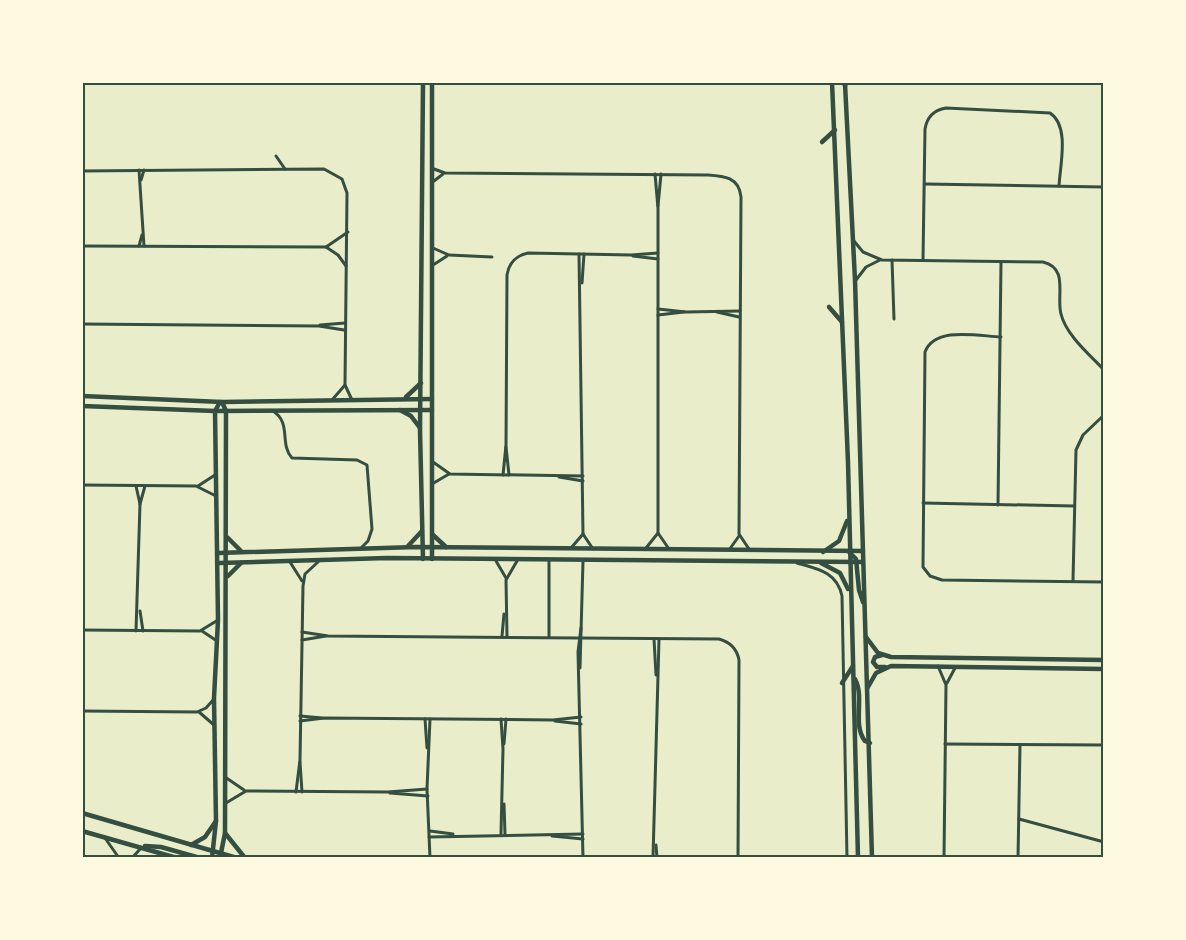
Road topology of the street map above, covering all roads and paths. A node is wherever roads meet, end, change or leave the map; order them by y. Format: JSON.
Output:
{"nodes":[{"id":1,"x":423,"y":82,"type":"edge"},
{"id":2,"x":432,"y":82,"type":"edge"},
{"id":3,"x":832,"y":82,"type":"edge"},
{"id":4,"x":845,"y":83,"type":"edge"},
{"id":5,"x":835,"y":130,"type":"junction"},
{"id":6,"x":822,"y":142,"type":"dead end"},
{"id":7,"x":276,"y":156,"type":"dead end"},
{"id":8,"x":285,"y":169,"type":"junction"},
{"id":9,"x":434,"y":169,"type":"junction"},
{"id":10,"x":139,"y":170,"type":"junction"},
{"id":11,"x":144,"y":170,"type":"junction"},
{"id":12,"x":82,"y":171,"type":"edge"},
{"id":13,"x":445,"y":173,"type":"junction"},
{"id":14,"x":655,"y":174,"type":"junction"},
{"id":15,"x":661,"y":174,"type":"junction"},
{"id":16,"x":141,"y":180,"type":"junction"},
{"id":17,"x":434,"y":181,"type":"junction"},
{"id":18,"x":925,"y":184,"type":"junction"},
{"id":19,"x":1059,"y":186,"type":"junction"},
{"id":20,"x":1104,"y":187,"type":"edge"},
{"id":21,"x":658,"y":208,"type":"junction"},
{"id":22,"x":348,"y":232,"type":"junction"},
{"id":23,"x":854,"y":240,"type":"junction"},
{"id":24,"x":82,"y":246,"type":"edge"},
{"id":25,"x":142,"y":246,"type":"junction"},
{"id":26,"x":326,"y":247,"type":"junction"},
{"id":27,"x":433,"y":248,"type":"junction"},
{"id":28,"x":658,"y":253,"type":"junction"},
{"id":29,"x":579,"y":254,"type":"junction"},
{"id":30,"x":584,"y":254,"type":"junction"},
{"id":31,"x":449,"y":255,"type":"junction"},
{"id":32,"x":631,"y":255,"type":"junction"},
{"id":33,"x":492,"y":257,"type":"dead end"},
{"id":34,"x":658,"y":259,"type":"junction"},
{"id":35,"x":882,"y":260,"type":"junction"},
{"id":36,"x":892,"y":260,"type":"junction"},
{"id":37,"x":923,"y":260,"type":"junction"},
{"id":38,"x":1001,"y":262,"type":"junction"},
{"id":39,"x":432,"y":266,"type":"junction"},
{"id":40,"x":347,"y":267,"type":"junction"},
{"id":41,"x":855,"y":280,"type":"junction"},
{"id":42,"x":581,"y":287,"type":"junction"},
{"id":43,"x":829,"y":307,"type":"dead end"},
{"id":44,"x":658,"y":309,"type":"junction"},
{"id":45,"x":740,"y":311,"type":"junction"},
{"id":46,"x":686,"y":312,"type":"junction"},
{"id":47,"x":716,"y":312,"type":"junction"},
{"id":48,"x":658,"y":315,"type":"junction"},
{"id":49,"x":739,"y":316,"type":"junction"},
{"id":50,"x":894,"y":319,"type":"dead end"},
{"id":51,"x":842,"y":322,"type":"junction"},
{"id":52,"x":345,"y":323,"type":"junction"},
{"id":53,"x":82,"y":324,"type":"edge"},
{"id":54,"x":318,"y":326,"type":"junction"},
{"id":55,"x":345,"y":330,"type":"junction"},
{"id":56,"x":1001,"y":337,"type":"junction"},
{"id":57,"x":1104,"y":370,"type":"edge"},
{"id":58,"x":421,"y":383,"type":"junction"},
{"id":59,"x":345,"y":386,"type":"junction"},
{"id":60,"x":82,"y":396,"type":"edge"},
{"id":61,"x":404,"y":398,"type":"junction"},
{"id":62,"x":421,"y":399,"type":"junction"},
{"id":63,"x":432,"y":399,"type":"junction"},
{"id":64,"x":332,"y":400,"type":"junction"},
{"id":65,"x":352,"y":400,"type":"junction"},
{"id":66,"x":221,"y":402,"type":"junction"},
{"id":67,"x":82,"y":406,"type":"edge"},
{"id":68,"x":398,"y":409,"type":"junction"},
{"id":69,"x":272,"y":410,"type":"junction"},
{"id":70,"x":421,"y":410,"type":"junction"},
{"id":71,"x":432,"y":410,"type":"junction"},
{"id":72,"x":215,"y":411,"type":"junction"},
{"id":73,"x":226,"y":411,"type":"junction"},
{"id":74,"x":1104,"y":415,"type":"edge"},
{"id":75,"x":420,"y":430,"type":"junction"},
{"id":76,"x":506,"y":445,"type":"junction"},
{"id":77,"x":432,"y":461,"type":"junction"},
{"id":78,"x":217,"y":473,"type":"junction"},
{"id":79,"x":450,"y":474,"type":"junction"},
{"id":80,"x":503,"y":475,"type":"junction"},
{"id":81,"x":508,"y":475,"type":"junction"},
{"id":82,"x":582,"y":476,"type":"junction"},
{"id":83,"x":557,"y":477,"type":"junction"},
{"id":84,"x":583,"y":481,"type":"junction"},
{"id":85,"x":432,"y":484,"type":"junction"},
{"id":86,"x":82,"y":485,"type":"edge"},
{"id":87,"x":136,"y":486,"type":"junction"},
{"id":88,"x":145,"y":486,"type":"junction"},
{"id":89,"x":196,"y":486,"type":"junction"},
{"id":90,"x":217,"y":498,"type":"junction"},
{"id":91,"x":923,"y":503,"type":"junction"},
{"id":92,"x":140,"y":504,"type":"junction"},
{"id":93,"x":998,"y":505,"type":"junction"},
{"id":94,"x":1074,"y":506,"type":"junction"},
{"id":95,"x":849,"y":516,"type":"junction"},
{"id":96,"x":423,"y":528,"type":"junction"},
{"id":97,"x":658,"y":533,"type":"junction"},
{"id":98,"x":433,"y":534,"type":"junction"},
{"id":99,"x":583,"y":534,"type":"junction"},
{"id":100,"x":740,"y":534,"type":"junction"},
{"id":101,"x":227,"y":537,"type":"junction"},
{"id":102,"x":405,"y":547,"type":"junction"},
{"id":103,"x":423,"y":547,"type":"junction"},
{"id":104,"x":433,"y":547,"type":"junction"},
{"id":105,"x":446,"y":548,"type":"junction"},
{"id":106,"x":358,"y":550,"type":"junction"},
{"id":107,"x":568,"y":550,"type":"junction"},
{"id":108,"x":594,"y":550,"type":"junction"},
{"id":109,"x":642,"y":550,"type":"junction"},
{"id":110,"x":671,"y":550,"type":"junction"},
{"id":111,"x":728,"y":551,"type":"junction"},
{"id":112,"x":862,"y":551,"type":"junction"},
{"id":113,"x":243,"y":552,"type":"junction"},
{"id":114,"x":753,"y":552,"type":"junction"},
{"id":115,"x":823,"y":552,"type":"junction"},
{"id":116,"x":849,"y":552,"type":"junction"},
{"id":117,"x":219,"y":553,"type":"junction"},
{"id":118,"x":227,"y":553,"type":"junction"},
{"id":119,"x":423,"y":559,"type":"junction"},
{"id":120,"x":432,"y":559,"type":"junction"},
{"id":121,"x":496,"y":561,"type":"junction"},
{"id":122,"x":517,"y":561,"type":"junction"},
{"id":123,"x":549,"y":561,"type":"junction"},
{"id":124,"x":583,"y":561,"type":"junction"},
{"id":125,"x":242,"y":562,"type":"junction"},
{"id":126,"x":290,"y":562,"type":"junction"},
{"id":127,"x":318,"y":562,"type":"junction"},
{"id":128,"x":849,"y":562,"type":"junction"},
{"id":129,"x":860,"y":562,"type":"junction"},
{"id":130,"x":219,"y":563,"type":"junction"},
{"id":131,"x":227,"y":563,"type":"junction"},
{"id":132,"x":798,"y":563,"type":"junction"},
{"id":133,"x":821,"y":563,"type":"junction"},
{"id":134,"x":227,"y":579,"type":"junction"},
{"id":135,"x":506,"y":580,"type":"junction"},
{"id":136,"x":1073,"y":581,"type":"junction"},
{"id":137,"x":1104,"y":582,"type":"edge"},
{"id":138,"x":303,"y":586,"type":"junction"},
{"id":139,"x":850,"y":592,"type":"junction"},
{"id":140,"x":139,"y":610,"type":"junction"},
{"id":141,"x":218,"y":620,"type":"junction"},
{"id":142,"x":82,"y":630,"type":"edge"},
{"id":143,"x":136,"y":631,"type":"junction"},
{"id":144,"x":143,"y":631,"type":"junction"},
{"id":145,"x":200,"y":631,"type":"junction"},
{"id":146,"x":302,"y":632,"type":"junction"},
{"id":147,"x":328,"y":636,"type":"junction"},
{"id":148,"x":504,"y":636,"type":"junction"},
{"id":149,"x":865,"y":636,"type":"junction"},
{"id":150,"x":549,"y":637,"type":"junction"},
{"id":151,"x":581,"y":637,"type":"junction"},
{"id":152,"x":654,"y":639,"type":"junction"},
{"id":153,"x":659,"y":639,"type":"junction"},
{"id":154,"x":302,"y":640,"type":"junction"},
{"id":155,"x":218,"y":642,"type":"junction"},
{"id":156,"x":882,"y":655,"type":"junction"},
{"id":157,"x":1104,"y":660,"type":"edge"},
{"id":158,"x":853,"y":666,"type":"junction"},
{"id":159,"x":938,"y":666,"type":"junction"},
{"id":160,"x":886,"y":667,"type":"junction"},
{"id":161,"x":957,"y":667,"type":"junction"},
{"id":162,"x":1104,"y":669,"type":"edge"},
{"id":163,"x":853,"y":676,"type":"junction"},
{"id":164,"x":656,"y":677,"type":"junction"},
{"id":165,"x":842,"y":683,"type":"junction"},
{"id":166,"x":946,"y":685,"type":"junction"},
{"id":167,"x":868,"y":687,"type":"junction"},
{"id":168,"x":214,"y":698,"type":"junction"},
{"id":169,"x":82,"y":711,"type":"edge"},
{"id":170,"x":197,"y":712,"type":"junction"},
{"id":171,"x":300,"y":716,"type":"junction"},
{"id":172,"x":581,"y":717,"type":"junction"},
{"id":173,"x":324,"y":718,"type":"junction"},
{"id":174,"x":428,"y":719,"type":"junction"},
{"id":175,"x":501,"y":719,"type":"junction"},
{"id":176,"x":506,"y":719,"type":"junction"},
{"id":177,"x":553,"y":720,"type":"junction"},
{"id":178,"x":300,"y":721,"type":"junction"},
{"id":179,"x":581,"y":724,"type":"junction"},
{"id":180,"x":215,"y":726,"type":"junction"},
{"id":181,"x":870,"y":743,"type":"junction"},
{"id":182,"x":945,"y":744,"type":"junction"},
{"id":183,"x":1020,"y":744,"type":"junction"},
{"id":184,"x":1104,"y":745,"type":"edge"},
{"id":185,"x":503,"y":749,"type":"junction"},
{"id":186,"x":300,"y":760,"type":"junction"},
{"id":187,"x":225,"y":777,"type":"junction"},
{"id":188,"x":428,"y":789,"type":"junction"},
{"id":189,"x":246,"y":791,"type":"junction"},
{"id":190,"x":296,"y":792,"type":"junction"},
{"id":191,"x":302,"y":792,"type":"junction"},
{"id":192,"x":388,"y":792,"type":"junction"},
{"id":193,"x":428,"y":796,"type":"junction"},
{"id":194,"x":225,"y":804,"type":"junction"},
{"id":195,"x":82,"y":813,"type":"edge"},
{"id":196,"x":1018,"y":819,"type":"junction"},
{"id":197,"x":216,"y":821,"type":"junction"},
{"id":198,"x":82,"y":831,"type":"edge"},
{"id":199,"x":429,"y":831,"type":"junction"},
{"id":200,"x":225,"y":832,"type":"junction"},
{"id":201,"x":503,"y":834,"type":"junction"},
{"id":202,"x":455,"y":835,"type":"junction"},
{"id":203,"x":101,"y":836,"type":"junction"},
{"id":204,"x":583,"y":836,"type":"junction"},
{"id":205,"x":429,"y":837,"type":"junction"},
{"id":206,"x":1104,"y":842,"type":"edge"},
{"id":207,"x":190,"y":845,"type":"junction"},
{"id":208,"x":142,"y":847,"type":"junction"},
{"id":209,"x":213,"y":851,"type":"junction"},
{"id":210,"x":221,"y":856,"type":"edge"},
{"id":211,"x":583,"y":857,"type":"edge"},
{"id":212,"x":119,"y":858,"type":"edge"},
{"id":213,"x":132,"y":858,"type":"edge"},
{"id":214,"x":177,"y":858,"type":"edge"},
{"id":215,"x":200,"y":858,"type":"edge"},
{"id":216,"x":212,"y":858,"type":"edge"},
{"id":217,"x":237,"y":858,"type":"edge"},
{"id":218,"x":245,"y":858,"type":"edge"},
{"id":219,"x":430,"y":858,"type":"edge"},
{"id":220,"x":655,"y":858,"type":"edge"},
{"id":221,"x":738,"y":858,"type":"edge"},
{"id":222,"x":847,"y":858,"type":"edge"},
{"id":223,"x":858,"y":858,"type":"edge"},
{"id":224,"x":872,"y":858,"type":"edge"},
{"id":225,"x":944,"y":858,"type":"edge"},
{"id":226,"x":1018,"y":858,"type":"edge"}],
"edges":[{"from":1,"to":58,"type":"street"},
{"from":2,"to":9,"type":"street"},
{"from":3,"to":5,"type":"street"},
{"from":4,"to":23,"type":"street"},
{"from":5,"to":6,"type":"street"},
{"from":5,"to":51,"type":"street"},
{"from":7,"to":8,"type":"street"},
{"from":8,"to":11,"type":"street"},
{"from":8,"to":22,"type":"street"},
{"from":9,"to":13,"type":"street"},
{"from":9,"to":17,"type":"street"},
{"from":10,"to":11,"type":"street"},
{"from":10,"to":12,"type":"street"},
{"from":10,"to":16,"type":"street"},
{"from":11,"to":16,"type":"street"},
{"from":13,"to":14,"type":"street"},
{"from":13,"to":17,"type":"street"},
{"from":14,"to":15,"type":"street"},
{"from":14,"to":21,"type":"street"},
{"from":15,"to":21,"type":"street"},
{"from":15,"to":45,"type":"street"},
{"from":16,"to":25,"type":"street"},
{"from":17,"to":27,"type":"street"},
{"from":18,"to":19,"type":"street"},
{"from":18,"to":19,"type":"street"},
{"from":18,"to":37,"type":"street"},
{"from":19,"to":20,"type":"street"},
{"from":21,"to":28,"type":"street"},
{"from":22,"to":26,"type":"street"},
{"from":22,"to":40,"type":"street"},
{"from":23,"to":35,"type":"street"},
{"from":23,"to":41,"type":"street"},
{"from":24,"to":25,"type":"street"},
{"from":25,"to":26,"type":"street"},
{"from":26,"to":40,"type":"street"},
{"from":27,"to":31,"type":"street"},
{"from":27,"to":39,"type":"street"},
{"from":28,"to":32,"type":"street"},
{"from":28,"to":34,"type":"street"},
{"from":29,"to":30,"type":"street"},
{"from":29,"to":42,"type":"street"},
{"from":29,"to":76,"type":"street"},
{"from":30,"to":32,"type":"street"},
{"from":30,"to":42,"type":"street"},
{"from":31,"to":33,"type":"street"},
{"from":31,"to":39,"type":"street"},
{"from":32,"to":34,"type":"street"},
{"from":34,"to":44,"type":"street"},
{"from":35,"to":36,"type":"street"},
{"from":35,"to":41,"type":"street"},
{"from":36,"to":37,"type":"street"},
{"from":36,"to":50,"type":"street"},
{"from":37,"to":38,"type":"street"},
{"from":38,"to":56,"type":"street"},
{"from":38,"to":57,"type":"street"},
{"from":39,"to":63,"type":"street"},
{"from":40,"to":52,"type":"street"},
{"from":41,"to":112,"type":"street"},
{"from":42,"to":82,"type":"street"},
{"from":43,"to":51,"type":"street"},
{"from":44,"to":46,"type":"street"},
{"from":44,"to":48,"type":"street"},
{"from":45,"to":47,"type":"street"},
{"from":45,"to":49,"type":"street"},
{"from":46,"to":47,"type":"street"},
{"from":46,"to":48,"type":"street"},
{"from":47,"to":49,"type":"street"},
{"from":48,"to":97,"type":"street"},
{"from":49,"to":100,"type":"street"},
{"from":51,"to":95,"type":"street"},
{"from":52,"to":54,"type":"street"},
{"from":52,"to":55,"type":"street"},
{"from":53,"to":54,"type":"street"},
{"from":54,"to":55,"type":"street"},
{"from":55,"to":59,"type":"street"},
{"from":56,"to":91,"type":"street"},
{"from":56,"to":93,"type":"street"},
{"from":58,"to":61,"type":"street"},
{"from":58,"to":62,"type":"street"},
{"from":59,"to":64,"type":"street"},
{"from":59,"to":65,"type":"street"},
{"from":60,"to":66,"type":"street"},
{"from":61,"to":62,"type":"street"},
{"from":61,"to":65,"type":"street"},
{"from":62,"to":63,"type":"street"},
{"from":62,"to":70,"type":"street"},
{"from":63,"to":71,"type":"street"},
{"from":64,"to":65,"type":"street"},
{"from":64,"to":66,"type":"street"},
{"from":66,"to":72,"type":"street"},
{"from":66,"to":73,"type":"street"},
{"from":67,"to":72,"type":"street"},
{"from":68,"to":69,"type":"street"},
{"from":68,"to":70,"type":"street"},
{"from":68,"to":75,"type":"street"},
{"from":69,"to":73,"type":"street"},
{"from":69,"to":106,"type":"street"},
{"from":70,"to":71,"type":"street"},
{"from":70,"to":75,"type":"street"},
{"from":71,"to":77,"type":"street"},
{"from":72,"to":73,"type":"street"},
{"from":72,"to":78,"type":"street"},
{"from":73,"to":101,"type":"street"},
{"from":74,"to":94,"type":"street"},
{"from":75,"to":96,"type":"street"},
{"from":76,"to":80,"type":"street"},
{"from":76,"to":81,"type":"street"},
{"from":77,"to":79,"type":"street"},
{"from":77,"to":85,"type":"street"},
{"from":78,"to":89,"type":"street"},
{"from":78,"to":90,"type":"street"},
{"from":79,"to":80,"type":"street"},
{"from":79,"to":85,"type":"street"},
{"from":80,"to":81,"type":"street"},
{"from":81,"to":83,"type":"street"},
{"from":82,"to":83,"type":"street"},
{"from":82,"to":84,"type":"street"},
{"from":83,"to":84,"type":"street"},
{"from":84,"to":99,"type":"street"},
{"from":85,"to":98,"type":"street"},
{"from":86,"to":87,"type":"street"},
{"from":87,"to":88,"type":"street"},
{"from":87,"to":92,"type":"street"},
{"from":88,"to":89,"type":"street"},
{"from":88,"to":92,"type":"street"},
{"from":89,"to":90,"type":"street"},
{"from":90,"to":117,"type":"street"},
{"from":91,"to":93,"type":"street"},
{"from":91,"to":136,"type":"street"},
{"from":92,"to":140,"type":"street"},
{"from":93,"to":94,"type":"street"},
{"from":94,"to":136,"type":"street"},
{"from":95,"to":115,"type":"street"},
{"from":95,"to":116,"type":"street"},
{"from":96,"to":102,"type":"street"},
{"from":96,"to":103,"type":"street"},
{"from":97,"to":109,"type":"street"},
{"from":97,"to":110,"type":"street"},
{"from":98,"to":104,"type":"street"},
{"from":98,"to":105,"type":"street"},
{"from":99,"to":107,"type":"street"},
{"from":99,"to":108,"type":"street"},
{"from":100,"to":111,"type":"street"},
{"from":100,"to":114,"type":"street"},
{"from":101,"to":113,"type":"street"},
{"from":101,"to":118,"type":"street"},
{"from":102,"to":103,"type":"street"},
{"from":102,"to":106,"type":"street"},
{"from":103,"to":104,"type":"street"},
{"from":103,"to":119,"type":"street"},
{"from":104,"to":105,"type":"street"},
{"from":104,"to":120,"type":"street"},
{"from":105,"to":107,"type":"street"},
{"from":106,"to":113,"type":"street"},
{"from":107,"to":108,"type":"street"},
{"from":108,"to":109,"type":"street"},
{"from":109,"to":110,"type":"street"},
{"from":110,"to":111,"type":"street"},
{"from":111,"to":114,"type":"street"},
{"from":112,"to":116,"type":"street"},
{"from":112,"to":129,"type":"street"},
{"from":113,"to":118,"type":"street"},
{"from":114,"to":115,"type":"street"},
{"from":115,"to":116,"type":"street"},
{"from":116,"to":128,"type":"street"},
{"from":116,"to":129,"type":"street"},
{"from":117,"to":118,"type":"street"},
{"from":117,"to":130,"type":"street"},
{"from":118,"to":131,"type":"street"},
{"from":119,"to":120,"type":"street"},
{"from":119,"to":127,"type":"street"},
{"from":120,"to":121,"type":"street"},
{"from":121,"to":122,"type":"street"},
{"from":121,"to":135,"type":"street"},
{"from":122,"to":123,"type":"street"},
{"from":122,"to":135,"type":"street"},
{"from":123,"to":124,"type":"street"},
{"from":123,"to":150,"type":"street"},
{"from":124,"to":132,"type":"street"},
{"from":124,"to":151,"type":"street"},
{"from":125,"to":126,"type":"street"},
{"from":125,"to":131,"type":"street"},
{"from":125,"to":134,"type":"street"},
{"from":126,"to":127,"type":"street"},
{"from":126,"to":138,"type":"street"},
{"from":127,"to":138,"type":"street"},
{"from":128,"to":129,"type":"street"},
{"from":128,"to":133,"type":"street"},
{"from":128,"to":139,"type":"street"},
{"from":129,"to":149,"type":"street"},
{"from":130,"to":131,"type":"street"},
{"from":130,"to":141,"type":"street"},
{"from":131,"to":134,"type":"street"},
{"from":132,"to":133,"type":"street"},
{"from":132,"to":165,"type":"street"},
{"from":133,"to":139,"type":"street"},
{"from":134,"to":187,"type":"street"},
{"from":135,"to":148,"type":"street"},
{"from":136,"to":137,"type":"street"},
{"from":138,"to":146,"type":"street"},
{"from":139,"to":158,"type":"street"},
{"from":140,"to":143,"type":"street"},
{"from":140,"to":144,"type":"street"},
{"from":141,"to":145,"type":"street"},
{"from":141,"to":155,"type":"street"},
{"from":142,"to":143,"type":"street"},
{"from":143,"to":144,"type":"street"},
{"from":144,"to":145,"type":"street"},
{"from":145,"to":155,"type":"street"},
{"from":146,"to":147,"type":"street"},
{"from":146,"to":154,"type":"street"},
{"from":147,"to":148,"type":"street"},
{"from":147,"to":154,"type":"street"},
{"from":148,"to":150,"type":"street"},
{"from":149,"to":156,"type":"street"},
{"from":149,"to":167,"type":"street"},
{"from":150,"to":151,"type":"street"},
{"from":151,"to":152,"type":"street"},
{"from":151,"to":172,"type":"street"},
{"from":152,"to":153,"type":"street"},
{"from":152,"to":164,"type":"street"},
{"from":153,"to":164,"type":"street"},
{"from":153,"to":221,"type":"street"},
{"from":154,"to":171,"type":"street"},
{"from":155,"to":168,"type":"street"},
{"from":156,"to":157,"type":"street"},
{"from":156,"to":160,"type":"street"},
{"from":158,"to":163,"type":"street"},
{"from":158,"to":165,"type":"street"},
{"from":159,"to":160,"type":"street"},
{"from":159,"to":161,"type":"street"},
{"from":159,"to":166,"type":"street"},
{"from":160,"to":167,"type":"street"},
{"from":161,"to":162,"type":"street"},
{"from":161,"to":166,"type":"street"},
{"from":163,"to":181,"type":"street"},
{"from":163,"to":223,"type":"street"},
{"from":164,"to":220,"type":"street"},
{"from":165,"to":222,"type":"street"},
{"from":166,"to":182,"type":"street"},
{"from":167,"to":181,"type":"street"},
{"from":168,"to":170,"type":"street"},
{"from":168,"to":180,"type":"street"},
{"from":169,"to":170,"type":"street"},
{"from":170,"to":180,"type":"street"},
{"from":171,"to":173,"type":"street"},
{"from":171,"to":178,"type":"street"},
{"from":172,"to":177,"type":"street"},
{"from":172,"to":179,"type":"street"},
{"from":173,"to":174,"type":"street"},
{"from":173,"to":178,"type":"street"},
{"from":174,"to":175,"type":"street"},
{"from":174,"to":188,"type":"street"},
{"from":175,"to":176,"type":"street"},
{"from":175,"to":185,"type":"street"},
{"from":176,"to":177,"type":"street"},
{"from":176,"to":185,"type":"street"},
{"from":177,"to":179,"type":"street"},
{"from":178,"to":186,"type":"street"},
{"from":179,"to":204,"type":"street"},
{"from":180,"to":197,"type":"street"},
{"from":181,"to":224,"type":"street"},
{"from":182,"to":183,"type":"street"},
{"from":182,"to":225,"type":"street"},
{"from":183,"to":184,"type":"street"},
{"from":183,"to":196,"type":"street"},
{"from":185,"to":201,"type":"street"},
{"from":186,"to":190,"type":"street"},
{"from":186,"to":191,"type":"street"},
{"from":187,"to":189,"type":"street"},
{"from":187,"to":194,"type":"street"},
{"from":188,"to":192,"type":"street"},
{"from":188,"to":193,"type":"street"},
{"from":189,"to":190,"type":"street"},
{"from":189,"to":194,"type":"street"},
{"from":190,"to":191,"type":"street"},
{"from":191,"to":192,"type":"street"},
{"from":192,"to":193,"type":"street"},
{"from":193,"to":199,"type":"street"},
{"from":194,"to":200,"type":"street"},
{"from":195,"to":207,"type":"street"},
{"from":196,"to":206,"type":"street"},
{"from":196,"to":226,"type":"street"},
{"from":197,"to":207,"type":"street"},
{"from":197,"to":209,"type":"street"},
{"from":198,"to":203,"type":"street"},
{"from":199,"to":202,"type":"street"},
{"from":199,"to":205,"type":"street"},
{"from":200,"to":210,"type":"street"},
{"from":200,"to":218,"type":"street"},
{"from":201,"to":202,"type":"street"},
{"from":201,"to":204,"type":"street"},
{"from":202,"to":205,"type":"street"},
{"from":203,"to":208,"type":"street"},
{"from":203,"to":212,"type":"street"},
{"from":204,"to":211,"type":"street"},
{"from":205,"to":219,"type":"street"},
{"from":207,"to":209,"type":"street"},
{"from":208,"to":213,"type":"street"},
{"from":208,"to":214,"type":"street"},
{"from":208,"to":215,"type":"street"},
{"from":209,"to":210,"type":"street"},
{"from":209,"to":216,"type":"street"},
{"from":210,"to":216,"type":"street"},
{"from":210,"to":217,"type":"street"}]}
